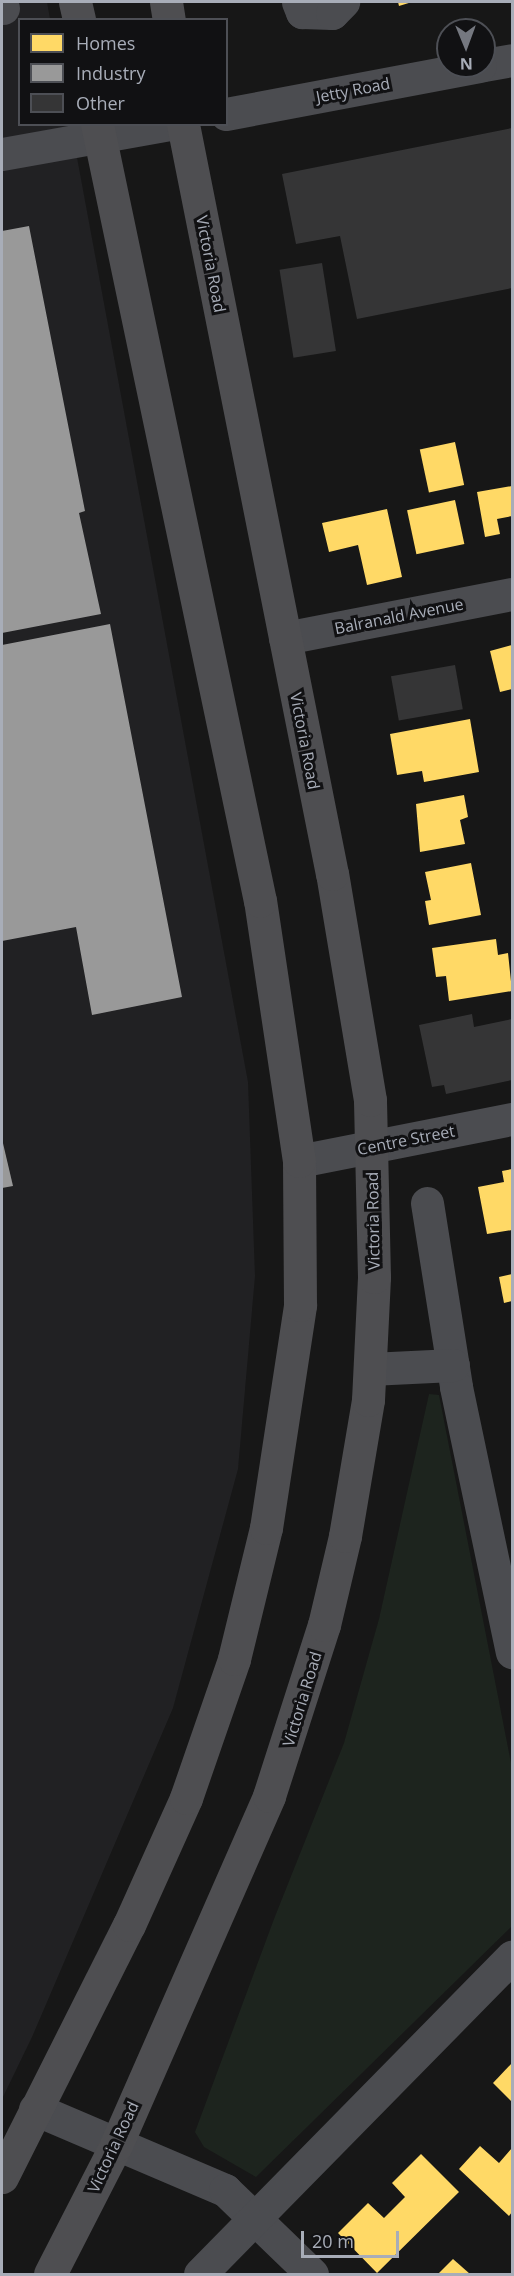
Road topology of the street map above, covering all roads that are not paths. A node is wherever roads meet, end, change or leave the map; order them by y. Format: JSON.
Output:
{"nodes":[{"id":1,"x":75,"y":2,"type":"edge"},
{"id":2,"x":166,"y":2,"type":"edge"},
{"id":3,"x":298,"y":2,"type":"edge"},
{"id":4,"x":343,"y":2,"type":"edge"},
{"id":5,"x":79,"y":18,"type":"edge"},
{"id":6,"x":169,"y":18,"type":"edge"},
{"id":7,"x":513,"y":60,"type":"edge"},
{"id":8,"x":496,"y":63,"type":"edge"},
{"id":9,"x":436,"y":74,"type":"edge"},
{"id":10,"x":228,"y":114,"type":"edge"},
{"id":11,"x":147,"y":126,"type":"edge"},
{"id":12,"x":183,"y":126,"type":"edge"},
{"id":13,"x":98,"y":130,"type":"edge"},
{"id":14,"x":2,"y":154,"type":"edge"},
{"id":15,"x":513,"y":594,"type":"edge"},
{"id":16,"x":285,"y":638,"type":"junction"},
{"id":17,"x":513,"y":1119,"type":"edge"},
{"id":18,"x":372,"y":1147,"type":"junction"},
{"id":19,"x":299,"y":1161,"type":"junction"},
{"id":20,"x":428,"y":1203,"type":"dead end"},
{"id":21,"x":453,"y":1365,"type":"junction"},
{"id":22,"x":370,"y":1369,"type":"junction"},
{"id":23,"x":513,"y":1652,"type":"edge"},
{"id":24,"x":513,"y":1956,"type":"edge"},
{"id":25,"x":35,"y":2109,"type":"junction"},
{"id":26,"x":116,"y":2145,"type":"junction"},
{"id":27,"x":2,"y":2177,"type":"edge"},
{"id":28,"x":256,"y":2217,"type":"junction"},
{"id":29,"x":50,"y":2274,"type":"edge"},
{"id":30,"x":200,"y":2274,"type":"edge"},
{"id":31,"x":312,"y":2274,"type":"edge"}],
"edges":[{"from":1,"to":5,"type":"highway"},
{"from":2,"to":6,"type":"highway"},
{"from":3,"to":4,"type":"street"},
{"from":7,"to":8,"type":"street"},
{"from":9,"to":10,"type":"street","name":"Jetty Road"},
{"from":11,"to":13,"type":"street"},
{"from":12,"to":16,"type":"highway","name":"Victoria Road"},
{"from":13,"to":14,"type":"street"},
{"from":13,"to":19,"type":"highway"},
{"from":15,"to":16,"type":"street","name":"Balranald Avenue"},
{"from":16,"to":18,"type":"highway","name":"Victoria Road"},
{"from":17,"to":18,"type":"street","name":"Centre Street"},
{"from":18,"to":19,"type":"street","name":"Centre Street"},
{"from":18,"to":22,"type":"highway","name":"Victoria Road"},
{"from":19,"to":25,"type":"highway"},
{"from":20,"to":21,"type":"street"},
{"from":21,"to":22,"type":"street"},
{"from":21,"to":23,"type":"street"},
{"from":22,"to":26,"type":"highway","name":"Victoria Road"},
{"from":24,"to":28,"type":"street"},
{"from":25,"to":26,"type":"street"},
{"from":25,"to":27,"type":"highway"},
{"from":26,"to":28,"type":"street"},
{"from":26,"to":29,"type":"highway","name":"Victoria Road"},
{"from":28,"to":30,"type":"street"},
{"from":28,"to":31,"type":"street"}]}
